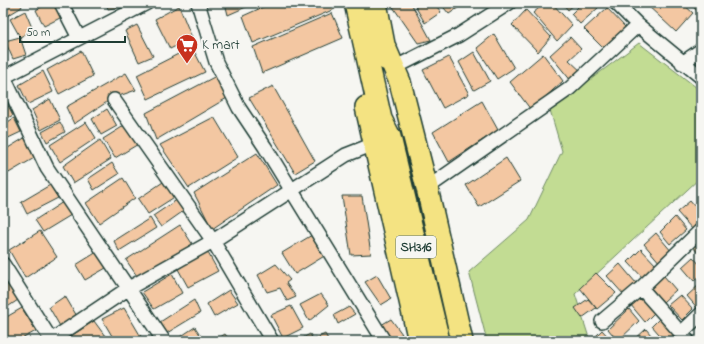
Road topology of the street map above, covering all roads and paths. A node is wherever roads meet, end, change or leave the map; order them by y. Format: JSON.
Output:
{"nodes":[{"id":1,"x":61,"y":3,"type":"edge"},
{"id":2,"x":148,"y":3,"type":"edge"},
{"id":3,"x":198,"y":3,"type":"edge"},
{"id":4,"x":355,"y":3,"type":"edge"},
{"id":5,"x":376,"y":3,"type":"edge"},
{"id":6,"x":510,"y":3,"type":"edge"},
{"id":7,"x":619,"y":4,"type":"edge"},
{"id":8,"x":638,"y":25,"type":"junction"},
{"id":9,"x":79,"y":38,"type":"junction"},
{"id":10,"x":385,"y":47,"type":"junction"},
{"id":11,"x":701,"y":50,"type":"edge"},
{"id":12,"x":682,"y":63,"type":"junction"},
{"id":13,"x":394,"y":68,"type":"junction"},
{"id":14,"x":4,"y":76,"type":"edge"},
{"id":15,"x":701,"y":78,"type":"edge"},
{"id":16,"x":114,"y":100,"type":"dead end"},
{"id":17,"x":386,"y":145,"type":"junction"},
{"id":18,"x":427,"y":188,"type":"junction"},
{"id":19,"x":291,"y":190,"type":"junction"},
{"id":20,"x":701,"y":230,"type":"edge"},
{"id":21,"x":213,"y":241,"type":"junction"},
{"id":22,"x":3,"y":264,"type":"edge"},
{"id":23,"x":129,"y":288,"type":"junction"},
{"id":24,"x":641,"y":288,"type":"junction"},
{"id":25,"x":701,"y":314,"type":"edge"},
{"id":26,"x":602,"y":321,"type":"dead end"},
{"id":27,"x":684,"y":337,"type":"edge"},
{"id":28,"x":51,"y":341,"type":"edge"},
{"id":29,"x":164,"y":341,"type":"edge"},
{"id":30,"x":272,"y":341,"type":"edge"},
{"id":31,"x":384,"y":341,"type":"edge"},
{"id":32,"x":419,"y":341,"type":"edge"},
{"id":33,"x":439,"y":341,"type":"edge"},
{"id":34,"x":462,"y":341,"type":"edge"}],
"edges":[{"from":1,"to":9,"type":"street"},
{"from":2,"to":9,"type":"street"},
{"from":3,"to":19,"type":"street"},
{"from":4,"to":17,"type":"main road"},
{"from":5,"to":10,"type":"main road","number":"SH316"},
{"from":6,"to":13,"type":"street"},
{"from":7,"to":8,"type":"street"},
{"from":8,"to":12,"type":"street"},
{"from":8,"to":18,"type":"street"},
{"from":9,"to":14,"type":"street"},
{"from":10,"to":13,"type":"main road"},
{"from":10,"to":17,"type":"main road","number":"SH316"},
{"from":11,"to":12,"type":"street"},
{"from":12,"to":15,"type":"street"},
{"from":13,"to":18,"type":"main road"},
{"from":14,"to":23,"type":"street"},
{"from":16,"to":21,"type":"street"},
{"from":17,"to":19,"type":"street"},
{"from":17,"to":32,"type":"main road"},
{"from":17,"to":33,"type":"main road","number":"SH316"},
{"from":18,"to":34,"type":"main road"},
{"from":19,"to":21,"type":"street"},
{"from":19,"to":31,"type":"street"},
{"from":20,"to":24,"type":"street"},
{"from":21,"to":23,"type":"street"},
{"from":21,"to":30,"type":"street"},
{"from":22,"to":28,"type":"street"},
{"from":23,"to":28,"type":"street"},
{"from":23,"to":29,"type":"street"},
{"from":24,"to":26,"type":"street"},
{"from":24,"to":27,"type":"street"},
{"from":25,"to":27,"type":"street"}]}
